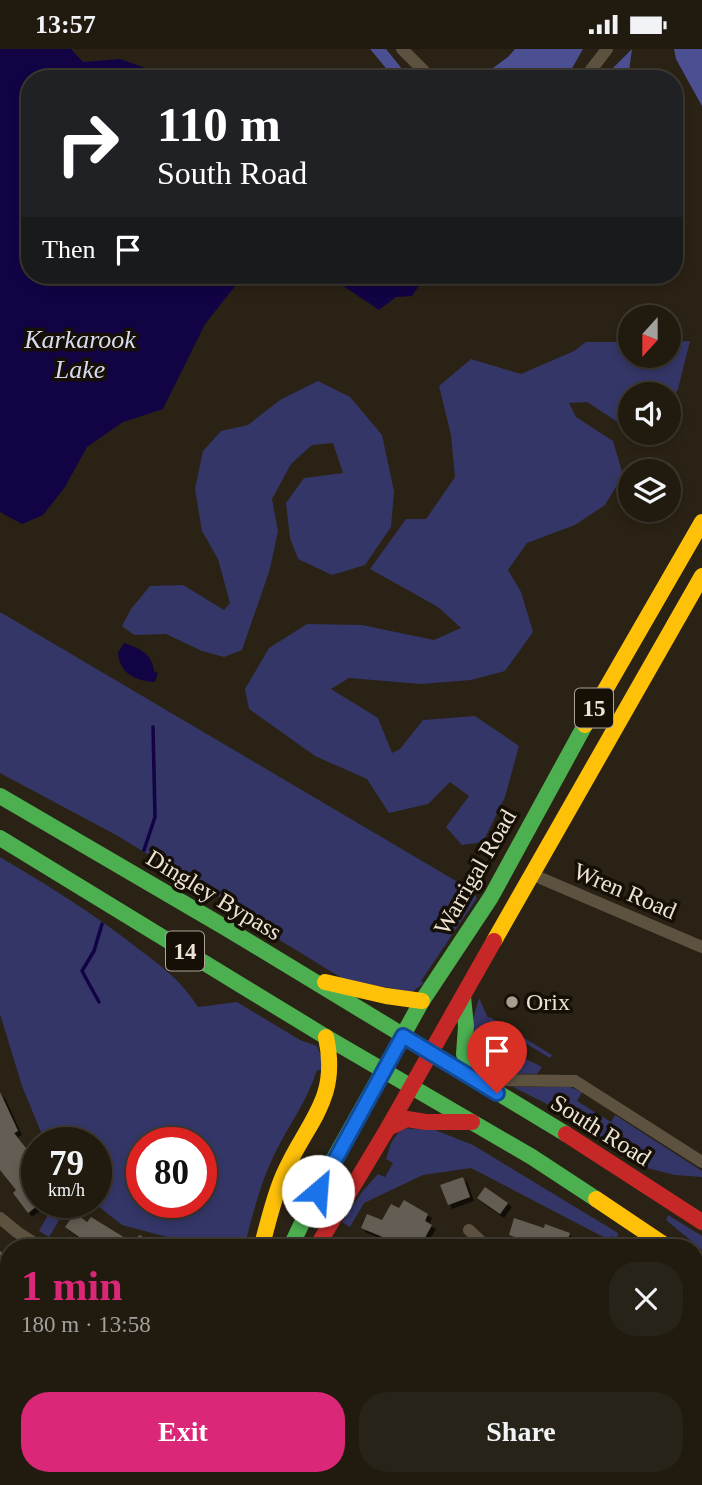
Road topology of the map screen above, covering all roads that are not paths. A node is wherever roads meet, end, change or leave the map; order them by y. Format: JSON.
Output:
{"nodes":[{"id":1,"x":402,"y":49,"type":"edge"},
{"id":2,"x":607,"y":49,"type":"edge"},
{"id":3,"x":423,"y":70,"type":"edge"},
{"id":4,"x":591,"y":70,"type":"edge"},
{"id":5,"x":702,"y":522,"type":"edge"},
{"id":6,"x":702,"y":576,"type":"edge"},
{"id":7,"x":0,"y":796,"type":"edge"},
{"id":8,"x":0,"y":838,"type":"edge"},
{"id":9,"x":531,"y":874,"type":"junction"},
{"id":10,"x":702,"y":947,"type":"edge"},
{"id":11,"x":308,"y":979,"type":"junction"},
{"id":12,"x":463,"y":997,"type":"junction"},
{"id":13,"x":422,"y":1001,"type":"junction"},
{"id":14,"x":403,"y":1036,"type":"junction"},
{"id":15,"x":326,"y":1037,"type":"junction"},
{"id":16,"x":431,"y":1053,"type":"junction"},
{"id":17,"x":383,"y":1070,"type":"junction"},
{"id":18,"x":474,"y":1079,"type":"junction"},
{"id":19,"x":411,"y":1087,"type":"junction"},
{"id":20,"x":472,"y":1122,"type":"junction"},
{"id":21,"x":387,"y":1128,"type":"junction"},
{"id":22,"x":702,"y":1162,"type":"edge"},
{"id":23,"x":0,"y":1218,"type":"edge"},
{"id":24,"x":702,"y":1222,"type":"edge"},
{"id":25,"x":469,"y":1230,"type":"dead end"},
{"id":26,"x":28,"y":1239,"type":"edge"},
{"id":27,"x":263,"y":1239,"type":"edge"},
{"id":28,"x":294,"y":1239,"type":"edge"},
{"id":29,"x":321,"y":1239,"type":"edge"},
{"id":30,"x":478,"y":1239,"type":"edge"},
{"id":31,"x":655,"y":1239,"type":"edge"}],
"edges":[{"from":1,"to":3,"type":"street"},
{"from":2,"to":4,"type":"street"},
{"from":5,"to":13,"type":"highway","name":"Warrigal Road","number":"15"},
{"from":6,"to":9,"type":"highway","name":"Warrigal Road","number":"15"},
{"from":7,"to":11,"type":"highway","name":"Dingley Bypass","number":"14"},
{"from":8,"to":15,"type":"highway","number":"14"},
{"from":9,"to":10,"type":"street","name":"Wren Road"},
{"from":9,"to":12,"type":"highway","name":"Warrigal Road","number":"15"},
{"from":11,"to":13,"type":"highway"},
{"from":11,"to":14,"type":"highway","name":"Dingley Bypass","number":"14"},
{"from":12,"to":16,"type":"highway","name":"Warrigal Road","number":"15"},
{"from":12,"to":18,"type":"highway"},
{"from":13,"to":14,"type":"highway","name":"Warrigal Road","number":"15"},
{"from":14,"to":16,"type":"highway","name":"South Road","number":"14"},
{"from":14,"to":17,"type":"highway","name":"Warrigal Road","number":"15"},
{"from":15,"to":17,"type":"highway","number":"14"},
{"from":15,"to":27,"type":"highway"},
{"from":16,"to":18,"type":"highway","name":"South Road","number":"14"},
{"from":16,"to":19,"type":"highway","name":"Warrigal Road","number":"15"},
{"from":17,"to":19,"type":"highway","number":"14"},
{"from":17,"to":28,"type":"highway","name":"Warrigal Road","number":"15"},
{"from":18,"to":22,"type":"street","name":"South Road"},
{"from":18,"to":24,"type":"highway","name":"South Road","number":"14"},
{"from":19,"to":20,"type":"highway","number":"14"},
{"from":19,"to":21,"type":"highway","name":"Warrigal Road","number":"15"},
{"from":20,"to":21,"type":"highway"},
{"from":20,"to":31,"type":"highway","number":"14"},
{"from":21,"to":29,"type":"highway","name":"Warrigal Road","number":"15"},
{"from":23,"to":26,"type":"street"},
{"from":25,"to":30,"type":"street"}]}
